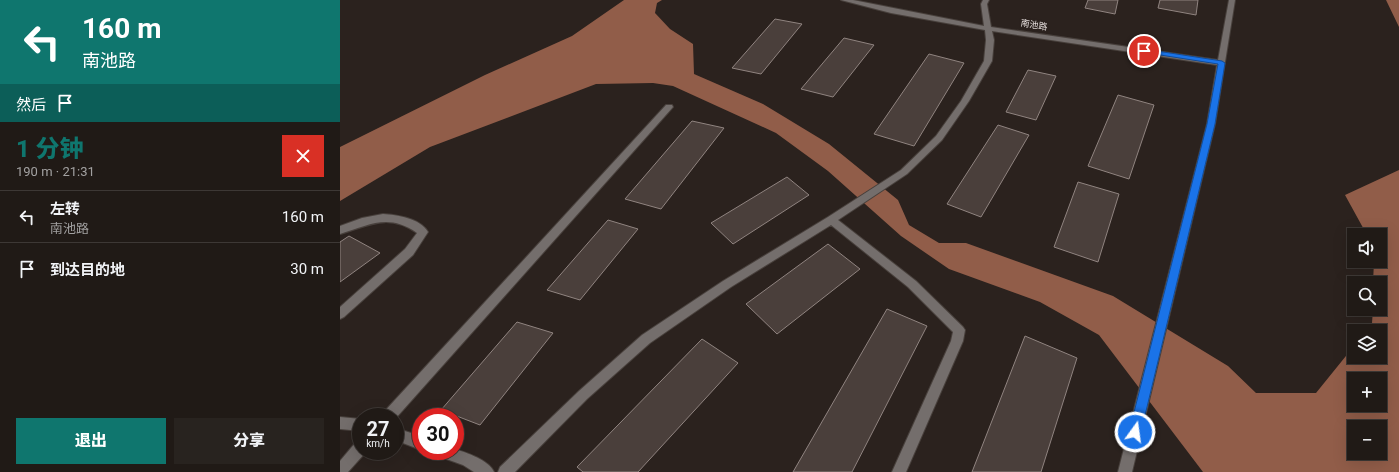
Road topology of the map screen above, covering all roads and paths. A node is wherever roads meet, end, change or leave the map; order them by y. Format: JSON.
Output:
{"nodes":[{"id":1,"x":844,"y":0,"type":"edge"},
{"id":2,"x":986,"y":0,"type":"edge"},
{"id":3,"x":1232,"y":0,"type":"edge"},
{"id":4,"x":988,"y":27,"type":"junction"},
{"id":5,"x":1222,"y":63,"type":"junction"},
{"id":6,"x":669,"y":107,"type":"dead end"},
{"id":7,"x":831,"y":220,"type":"junction"},
{"id":8,"x":340,"y":230,"type":"edge"},
{"id":9,"x":340,"y":314,"type":"edge"},
{"id":10,"x":396,"y":408,"type":"edge"},
{"id":11,"x":340,"y":423,"type":"edge"},
{"id":12,"x":352,"y":425,"type":"edge"},
{"id":13,"x":352,"y":457,"type":"edge"},
{"id":14,"x":464,"y":459,"type":"edge"},
{"id":15,"x":340,"y":471,"type":"edge"},
{"id":16,"x":487,"y":472,"type":"edge"},
{"id":17,"x":505,"y":472,"type":"edge"},
{"id":18,"x":899,"y":472,"type":"edge"},
{"id":19,"x":1125,"y":472,"type":"edge"}],
"edges":[{"from":1,"to":4,"type":"street","name":"南池路"},
{"from":2,"to":4,"type":"street"},
{"from":3,"to":5,"type":"street"},
{"from":4,"to":5,"type":"street","name":"南池路"},
{"from":4,"to":7,"type":"street"},
{"from":5,"to":19,"type":"street"},
{"from":6,"to":10,"type":"street"},
{"from":7,"to":17,"type":"street"},
{"from":7,"to":18,"type":"street"},
{"from":8,"to":9,"type":"street"},
{"from":11,"to":12,"type":"street"},
{"from":13,"to":15,"type":"street"},
{"from":14,"to":16,"type":"street"}]}
